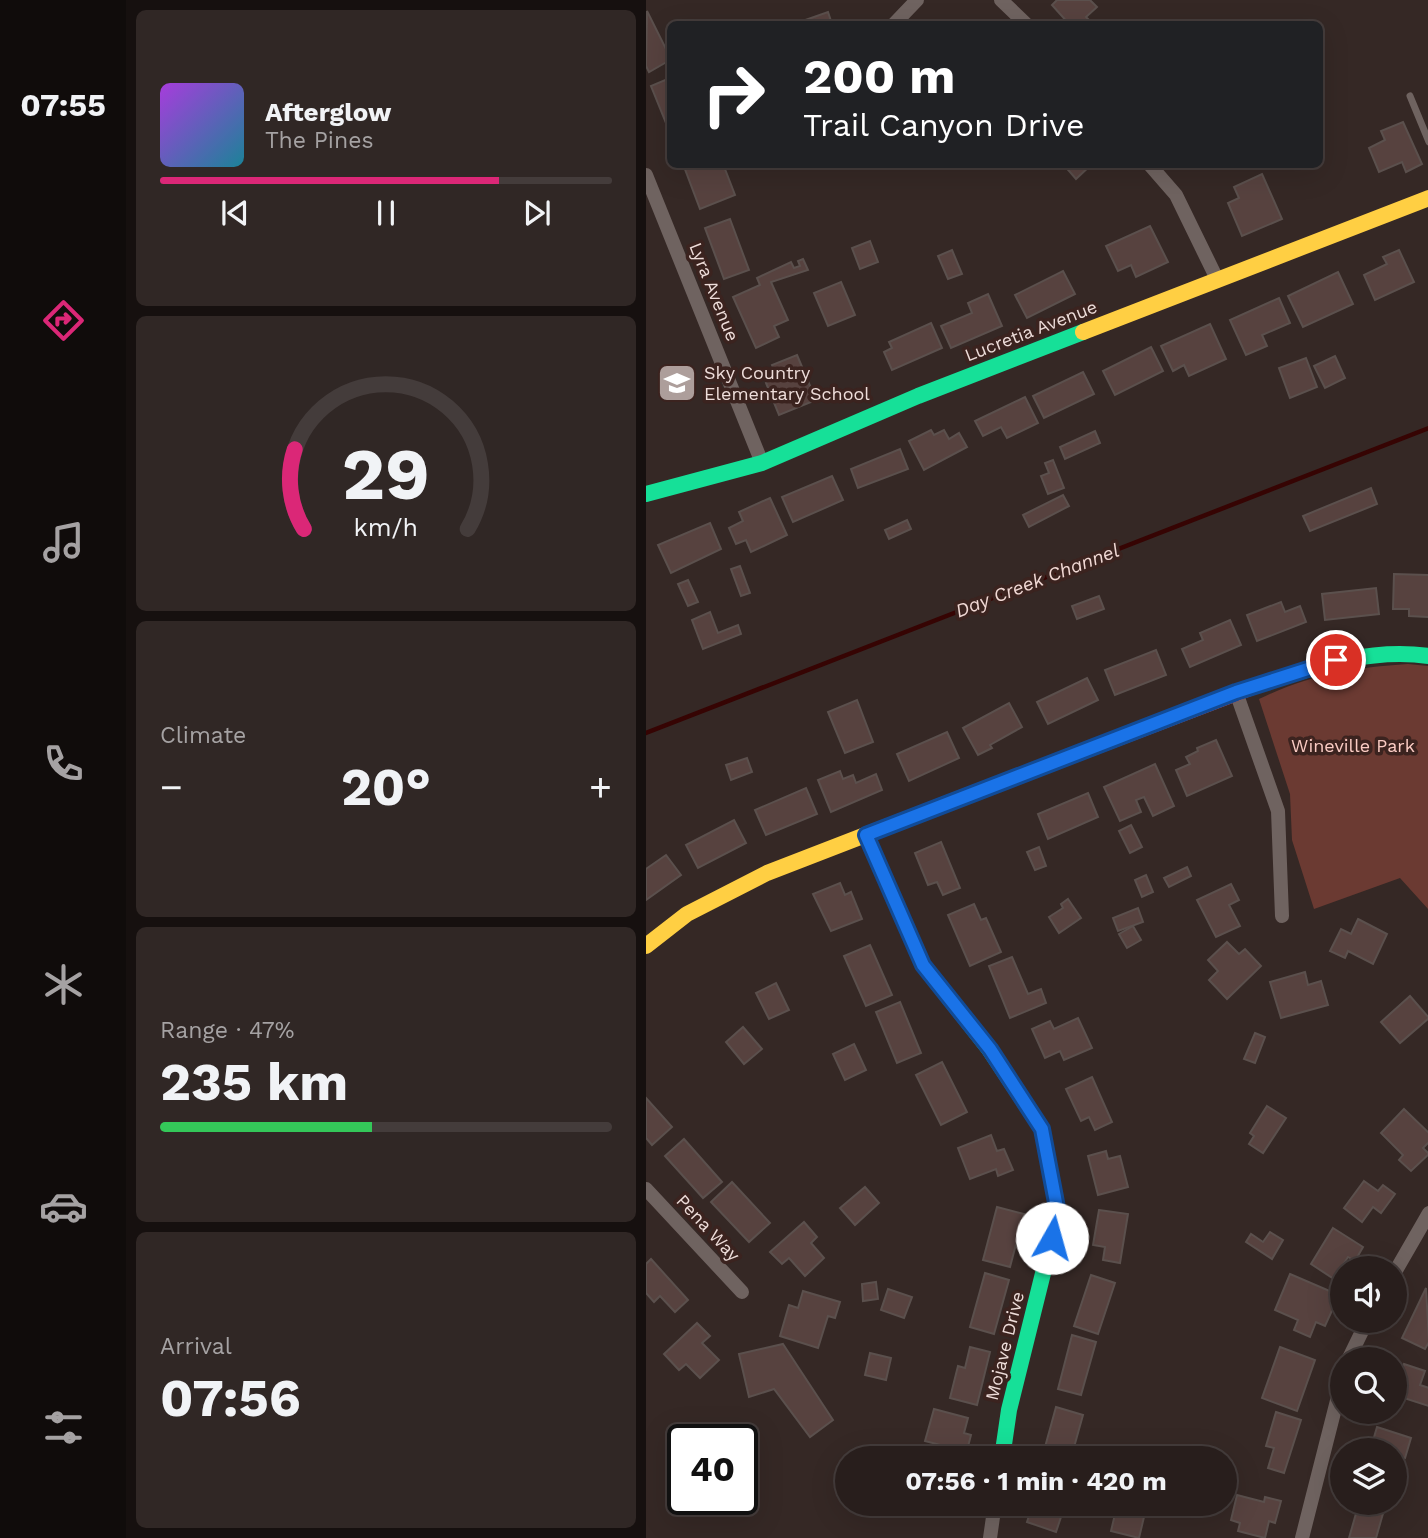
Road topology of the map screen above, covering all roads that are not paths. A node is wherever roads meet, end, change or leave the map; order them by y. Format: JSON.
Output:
{"nodes":[{"id":1,"x":917,"y":0,"type":"edge"},
{"id":2,"x":1001,"y":0,"type":"edge"},
{"id":3,"x":897,"y":21,"type":"edge"},
{"id":4,"x":1023,"y":21,"type":"edge"},
{"id":5,"x":1410,"y":96,"type":"dead end"},
{"id":6,"x":1428,"y":142,"type":"edge"},
{"id":7,"x":1152,"y":168,"type":"edge"},
{"id":8,"x":646,"y":175,"type":"edge"},
{"id":9,"x":1428,"y":198,"type":"edge"},
{"id":10,"x":1218,"y":279,"type":"junction"},
{"id":11,"x":762,"y":463,"type":"junction"},
{"id":12,"x":646,"y":494,"type":"edge"},
{"id":13,"x":1428,"y":656,"type":"edge"},
{"id":14,"x":1236,"y":692,"type":"junction"},
{"id":15,"x":866,"y":835,"type":"junction"},
{"id":16,"x":1282,"y":916,"type":"dead end"},
{"id":17,"x":646,"y":946,"type":"edge"},
{"id":18,"x":646,"y":1189,"type":"edge"},
{"id":19,"x":1428,"y":1213,"type":"edge"},
{"id":20,"x":1404,"y":1256,"type":"edge"},
{"id":21,"x":742,"y":1292,"type":"dead end"},
{"id":22,"x":1331,"y":1424,"type":"edge"},
{"id":23,"x":1004,"y":1446,"type":"edge"},
{"id":24,"x":993,"y":1516,"type":"edge"},
{"id":25,"x":990,"y":1538,"type":"edge"},
{"id":26,"x":1302,"y":1538,"type":"edge"}],
"edges":[{"from":1,"to":3,"type":"street"},
{"from":2,"to":4,"type":"street"},
{"from":5,"to":6,"type":"lane"},
{"from":7,"to":10,"type":"street"},
{"from":8,"to":11,"type":"street","name":"Lyra Avenue"},
{"from":9,"to":10,"type":"street","name":"Lucretia Avenue"},
{"from":10,"to":11,"type":"street","name":"Lucretia Avenue"},
{"from":11,"to":12,"type":"street","name":"Lucretia Avenue"},
{"from":13,"to":14,"type":"street"},
{"from":14,"to":15,"type":"street"},
{"from":14,"to":16,"type":"street"},
{"from":15,"to":17,"type":"street"},
{"from":15,"to":23,"type":"street","name":"Mojave Drive"},
{"from":18,"to":21,"type":"street","name":"Pena Way"},
{"from":19,"to":20,"type":"street"},
{"from":22,"to":26,"type":"street"},
{"from":24,"to":25,"type":"street"}]}
